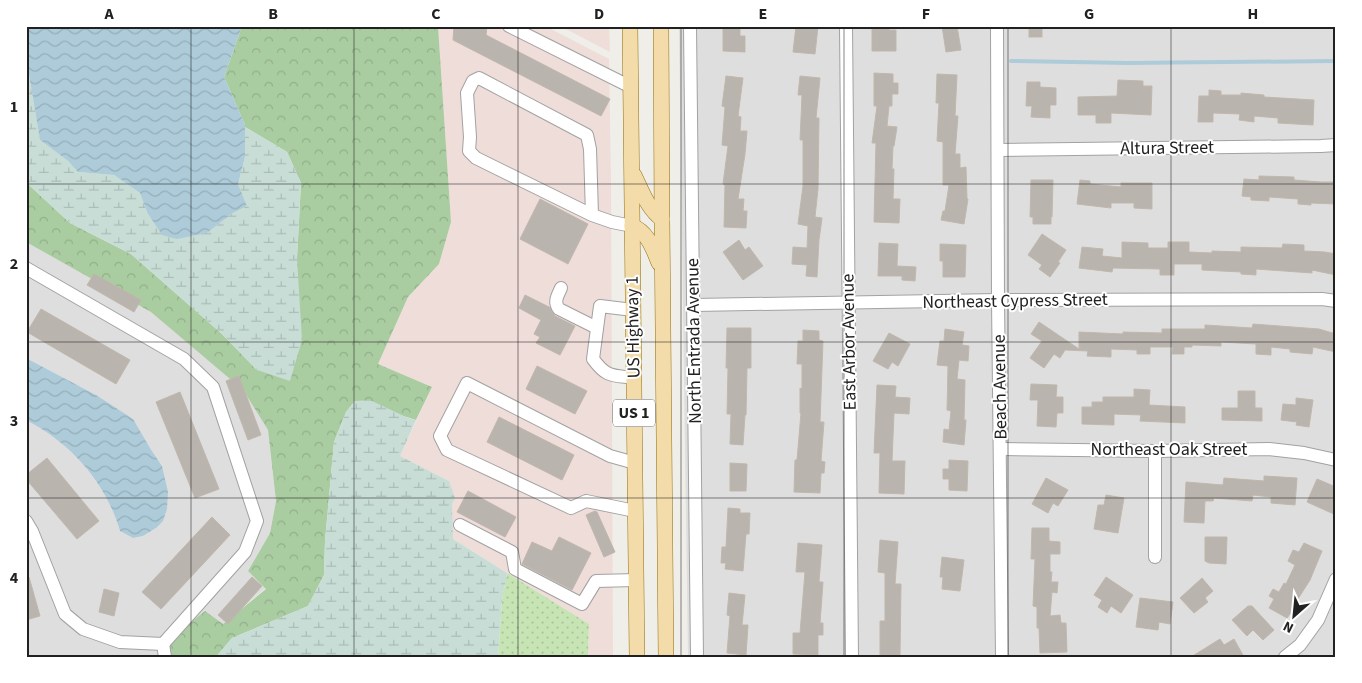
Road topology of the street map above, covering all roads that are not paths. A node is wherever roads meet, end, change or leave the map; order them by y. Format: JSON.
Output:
{"nodes":[{"id":1,"x":509,"y":26,"type":"edge"},
{"id":2,"x":630,"y":26,"type":"edge"},
{"id":3,"x":661,"y":26,"type":"edge"},
{"id":4,"x":690,"y":26,"type":"edge"},
{"id":5,"x":846,"y":26,"type":"edge"},
{"id":6,"x":997,"y":26,"type":"edge"},
{"id":7,"x":631,"y":87,"type":"junction"},
{"id":8,"x":1336,"y":145,"type":"edge"},
{"id":9,"x":998,"y":150,"type":"junction"},
{"id":10,"x":632,"y":169,"type":"junction"},
{"id":11,"x":592,"y":215,"type":"junction"},
{"id":12,"x":662,"y":219,"type":"junction"},
{"id":13,"x":632,"y":226,"type":"junction"},
{"id":14,"x":26,"y":268,"type":"edge"},
{"id":15,"x":662,"y":269,"type":"junction"},
{"id":16,"x":561,"y":288,"type":"dead end"},
{"id":17,"x":998,"y":300,"type":"junction"},
{"id":18,"x":1336,"y":302,"type":"edge"},
{"id":19,"x":848,"y":303,"type":"junction"},
{"id":20,"x":694,"y":305,"type":"junction"},
{"id":21,"x":633,"y":310,"type":"junction"},
{"id":22,"x":597,"y":328,"type":"junction"},
{"id":23,"x":634,"y":378,"type":"junction"},
{"id":24,"x":1000,"y":449,"type":"junction"},
{"id":25,"x":1155,"y":451,"type":"junction"},
{"id":26,"x":1336,"y":460,"type":"edge"},
{"id":27,"x":635,"y":463,"type":"junction"},
{"id":28,"x":635,"y":511,"type":"junction"},
{"id":29,"x":26,"y":521,"type":"edge"},
{"id":30,"x":460,"y":525,"type":"dead end"},
{"id":31,"x":1155,"y":557,"type":"dead end"},
{"id":32,"x":1336,"y":579,"type":"edge"},
{"id":33,"x":636,"y":580,"type":"junction"},
{"id":34,"x":164,"y":651,"type":"edge"},
{"id":35,"x":637,"y":657,"type":"edge"},
{"id":36,"x":666,"y":657,"type":"edge"},
{"id":37,"x":697,"y":657,"type":"edge"},
{"id":38,"x":852,"y":657,"type":"edge"},
{"id":39,"x":1002,"y":657,"type":"edge"},
{"id":40,"x":1284,"y":657,"type":"edge"}],
"edges":[{"from":1,"to":7,"type":"street"},
{"from":2,"to":7,"type":"main road","name":"US Highway 1","number":"US 1"},
{"from":3,"to":12,"type":"main road","name":"US Highway 1","number":"US 1"},
{"from":4,"to":20,"type":"street","name":"North Entrada Avenue"},
{"from":5,"to":19,"type":"street","name":"East Arbor Avenue"},
{"from":6,"to":9,"type":"street","name":"Beach Avenue"},
{"from":7,"to":10,"type":"main road","name":"US Highway 1","number":"US 1"},
{"from":8,"to":9,"type":"street","name":"Altura Street"},
{"from":9,"to":17,"type":"street","name":"Beach Avenue"},
{"from":10,"to":12,"type":"main road"},
{"from":10,"to":13,"type":"main road","name":"US Highway 1","number":"US 1"},
{"from":11,"to":11,"type":"street"},
{"from":11,"to":13,"type":"street"},
{"from":12,"to":15,"type":"main road","name":"US Highway 1","number":"US 1"},
{"from":13,"to":15,"type":"main road"},
{"from":13,"to":21,"type":"main road","name":"US Highway 1","number":"US 1"},
{"from":14,"to":34,"type":"street"},
{"from":15,"to":36,"type":"main road","name":"US Highway 1","number":"US 1"},
{"from":16,"to":22,"type":"street"},
{"from":17,"to":18,"type":"street","name":"Northeast Cypress Street"},
{"from":17,"to":19,"type":"street","name":"Northeast Cypress Street"},
{"from":17,"to":24,"type":"street","name":"Beach Avenue"},
{"from":19,"to":20,"type":"street","name":"Northeast Cypress Street"},
{"from":19,"to":38,"type":"street","name":"East Arbor Avenue"},
{"from":20,"to":37,"type":"street","name":"North Entrada Avenue"},
{"from":21,"to":22,"type":"street"},
{"from":21,"to":23,"type":"main road","name":"US Highway 1","number":"US 1"},
{"from":22,"to":23,"type":"street"},
{"from":23,"to":27,"type":"main road","name":"US Highway 1","number":"US 1"},
{"from":24,"to":25,"type":"street","name":"Northeast Oak Street"},
{"from":24,"to":39,"type":"street","name":"Beach Avenue"},
{"from":25,"to":26,"type":"street","name":"Northeast Oak Street"},
{"from":25,"to":31,"type":"street"},
{"from":27,"to":28,"type":"main road","name":"US Highway 1","number":"US 1"},
{"from":27,"to":28,"type":"street"},
{"from":28,"to":33,"type":"main road","name":"US Highway 1","number":"US 1"},
{"from":29,"to":34,"type":"street"},
{"from":30,"to":33,"type":"street"},
{"from":32,"to":40,"type":"street"},
{"from":33,"to":35,"type":"main road","name":"US Highway 1","number":"US 1"}]}
